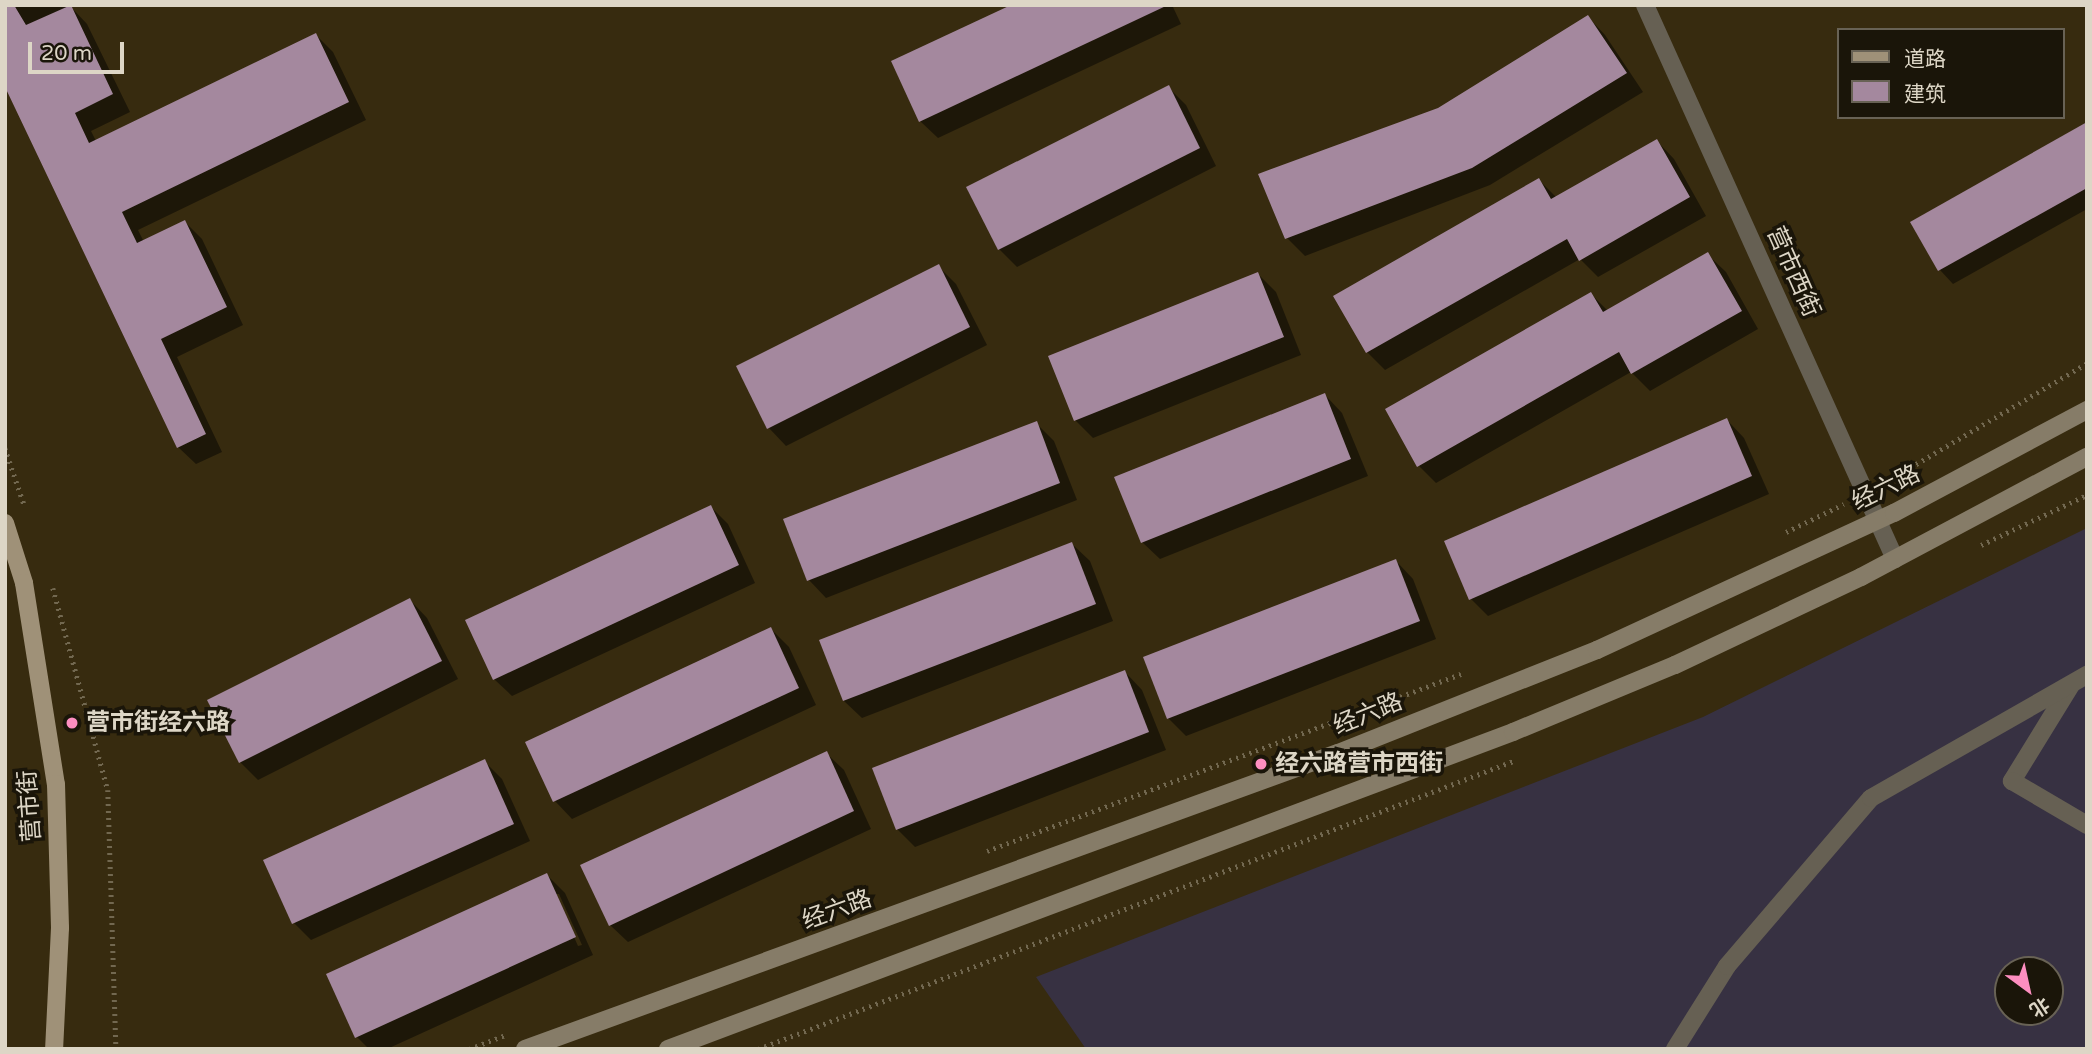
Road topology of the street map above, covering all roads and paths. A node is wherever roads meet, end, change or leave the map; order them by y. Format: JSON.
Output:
{"nodes":[{"id":1,"x":1645,"y":5,"type":"edge"},
{"id":2,"x":2087,"y":363,"type":"edge"},
{"id":3,"x":2087,"y":410,"type":"edge"},
{"id":4,"x":5,"y":448,"type":"edge"},
{"id":5,"x":2087,"y":457,"type":"edge"},
{"id":6,"x":1866,"y":493,"type":"junction"},
{"id":7,"x":26,"y":510,"type":"dead end"},
{"id":8,"x":1878,"y":520,"type":"junction"},
{"id":9,"x":5,"y":523,"type":"edge"},
{"id":10,"x":1779,"y":535,"type":"dead end"},
{"id":11,"x":1895,"y":559,"type":"junction"},
{"id":12,"x":52,"y":586,"type":"dead end"},
{"id":13,"x":1464,"y":673,"type":"dead end"},
{"id":14,"x":2079,"y":679,"type":"edge"},
{"id":15,"x":2087,"y":825,"type":"edge"},
{"id":16,"x":975,"y":856,"type":"dead end"},
{"id":17,"x":508,"y":1034,"type":"dead end"},
{"id":18,"x":54,"y":1049,"type":"edge"},
{"id":19,"x":116,"y":1049,"type":"edge"},
{"id":20,"x":470,"y":1049,"type":"edge"},
{"id":21,"x":525,"y":1049,"type":"edge"},
{"id":22,"x":668,"y":1049,"type":"edge"},
{"id":23,"x":1675,"y":1049,"type":"edge"}],
"edges":[{"from":1,"to":6,"type":"street","name":"营市西街"},
{"from":2,"to":6,"type":"path"},
{"from":3,"to":8,"type":"main road","name":"经六路"},
{"from":4,"to":7,"type":"path"},
{"from":5,"to":11,"type":"main road"},
{"from":6,"to":8,"type":"street","name":"营市西街"},
{"from":6,"to":10,"type":"path"},
{"from":8,"to":11,"type":"street","name":"营市西街"},
{"from":8,"to":21,"type":"main road","name":"经六路"},
{"from":9,"to":18,"type":"main road","name":"营市街"},
{"from":11,"to":22,"type":"main road"},
{"from":12,"to":19,"type":"path"},
{"from":13,"to":16,"type":"path"},
{"from":14,"to":15,"type":"street"},
{"from":14,"to":23,"type":"street"},
{"from":17,"to":20,"type":"path"}]}
